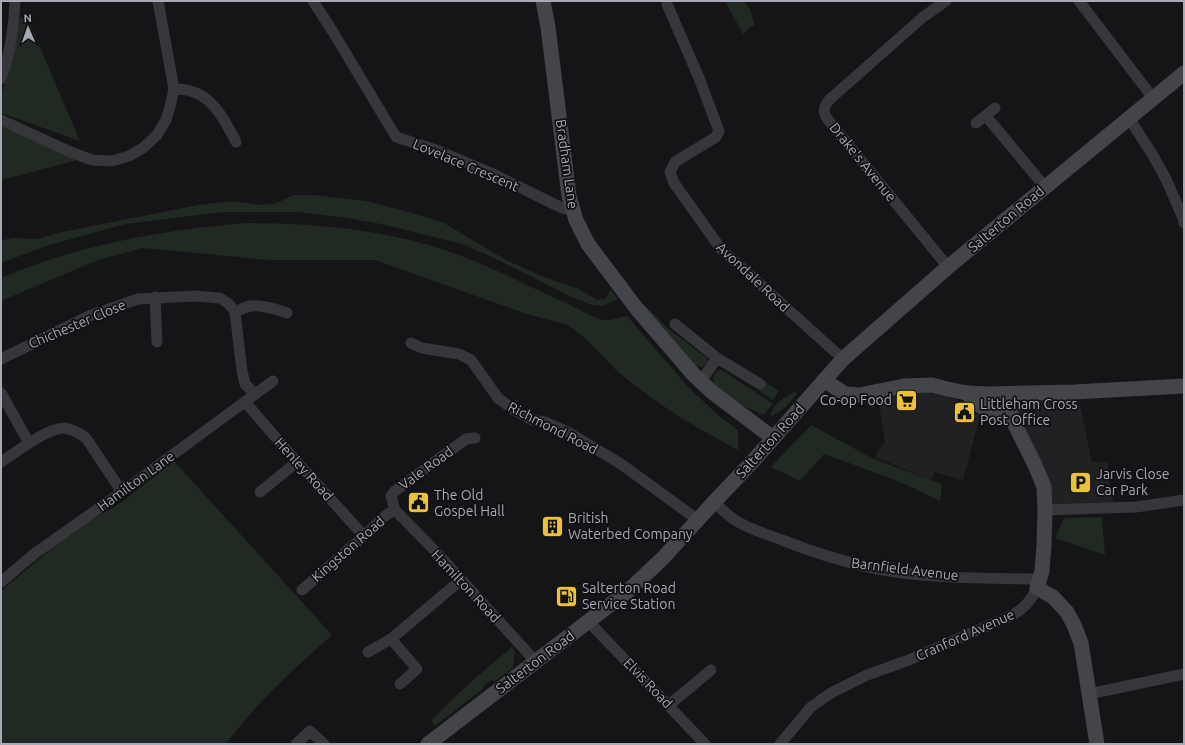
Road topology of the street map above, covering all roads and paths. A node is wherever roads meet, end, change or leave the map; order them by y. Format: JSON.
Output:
{"nodes":[{"id":1,"x":15,"y":1,"type":"edge"},
{"id":2,"x":158,"y":1,"type":"edge"},
{"id":3,"x":313,"y":1,"type":"edge"},
{"id":4,"x":543,"y":1,"type":"edge"},
{"id":5,"x":946,"y":1,"type":"edge"},
{"id":6,"x":1079,"y":1,"type":"edge"},
{"id":7,"x":667,"y":4,"type":"dead end"},
{"id":8,"x":1184,"y":72,"type":"edge"},
{"id":9,"x":1,"y":79,"type":"edge"},
{"id":10,"x":174,"y":89,"type":"junction"},
{"id":11,"x":1153,"y":98,"type":"junction"},
{"id":12,"x":995,"y":108,"type":"dead end"},
{"id":13,"x":986,"y":116,"type":"junction"},
{"id":14,"x":1129,"y":118,"type":"junction"},
{"id":15,"x":1,"y":120,"type":"edge"},
{"id":16,"x":976,"y":123,"type":"dead end"},
{"id":17,"x":236,"y":142,"type":"dead end"},
{"id":18,"x":1045,"y":187,"type":"junction"},
{"id":19,"x":572,"y":210,"type":"junction"},
{"id":20,"x":1184,"y":223,"type":"edge"},
{"id":21,"x":948,"y":267,"type":"junction"},
{"id":22,"x":155,"y":298,"type":"junction"},
{"id":23,"x":236,"y":312,"type":"junction"},
{"id":24,"x":287,"y":312,"type":"dead end"},
{"id":25,"x":675,"y":324,"type":"dead end"},
{"id":26,"x":157,"y":342,"type":"dead end"},
{"id":27,"x":411,"y":343,"type":"dead end"},
{"id":28,"x":717,"y":358,"type":"junction"},
{"id":29,"x":1,"y":359,"type":"edge"},
{"id":30,"x":843,"y":359,"type":"junction"},
{"id":31,"x":824,"y":380,"type":"junction"},
{"id":32,"x":273,"y":381,"type":"dead end"},
{"id":33,"x":701,"y":381,"type":"junction"},
{"id":34,"x":760,"y":384,"type":"dead end"},
{"id":35,"x":1184,"y":386,"type":"edge"},
{"id":36,"x":1,"y":393,"type":"edge"},
{"id":37,"x":967,"y":393,"type":"junction"},
{"id":38,"x":255,"y":394,"type":"junction"},
{"id":39,"x":1008,"y":394,"type":"junction"},
{"id":40,"x":245,"y":402,"type":"junction"},
{"id":41,"x":1012,"y":419,"type":"junction"},
{"id":42,"x":476,"y":438,"type":"dead end"},
{"id":43,"x":773,"y":438,"type":"junction"},
{"id":44,"x":29,"y":443,"type":"junction"},
{"id":45,"x":1,"y":462,"type":"edge"},
{"id":46,"x":297,"y":462,"type":"junction"},
{"id":47,"x":122,"y":492,"type":"junction"},
{"id":48,"x":260,"y":492,"type":"dead end"},
{"id":49,"x":1184,"y":500,"type":"edge"},
{"id":50,"x":714,"y":502,"type":"junction"},
{"id":51,"x":394,"y":510,"type":"junction"},
{"id":52,"x":1045,"y":510,"type":"junction"},
{"id":53,"x":698,"y":520,"type":"junction"},
{"id":54,"x":364,"y":536,"type":"junction"},
{"id":55,"x":461,"y":580,"type":"junction"},
{"id":56,"x":1,"y":582,"type":"edge"},
{"id":57,"x":1038,"y":584,"type":"junction"},
{"id":58,"x":302,"y":590,"type":"dead end"},
{"id":59,"x":589,"y":622,"type":"junction"},
{"id":60,"x":391,"y":639,"type":"junction"},
{"id":61,"x":368,"y":652,"type":"dead end"},
{"id":62,"x":536,"y":662,"type":"junction"},
{"id":63,"x":711,"y":670,"type":"dead end"},
{"id":64,"x":1184,"y":674,"type":"edge"},
{"id":65,"x":400,"y":684,"type":"dead end"},
{"id":66,"x":1090,"y":694,"type":"junction"},
{"id":67,"x":669,"y":705,"type":"junction"},
{"id":68,"x":432,"y":743,"type":"edge"},
{"id":69,"x":296,"y":744,"type":"edge"},
{"id":70,"x":324,"y":744,"type":"edge"},
{"id":71,"x":706,"y":744,"type":"edge"},
{"id":72,"x":780,"y":744,"type":"edge"},
{"id":73,"x":1096,"y":744,"type":"edge"}],
"edges":[{"from":1,"to":9,"type":"street"},
{"from":2,"to":10,"type":"street"},
{"from":3,"to":19,"type":"street","name":"Lovelace Crescent"},
{"from":4,"to":19,"type":"street","name":"Bradham Lane"},
{"from":5,"to":21,"type":"street","name":"Drake's Avenue"},
{"from":6,"to":11,"type":"street"},
{"from":7,"to":30,"type":"street","name":"Avondale Road"},
{"from":8,"to":11,"type":"street","name":"Salterton Road"},
{"from":10,"to":15,"type":"street"},
{"from":10,"to":17,"type":"street"},
{"from":11,"to":14,"type":"street","name":"Salterton Road"},
{"from":12,"to":13,"type":"street"},
{"from":13,"to":16,"type":"street"},
{"from":13,"to":18,"type":"street"},
{"from":14,"to":18,"type":"street","name":"Salterton Road"},
{"from":14,"to":20,"type":"street"},
{"from":18,"to":21,"type":"street","name":"Salterton Road"},
{"from":19,"to":33,"type":"street","name":"Bradham Lane"},
{"from":21,"to":30,"type":"street","name":"Salterton Road"},
{"from":22,"to":23,"type":"street","name":"Chichester Close"},
{"from":22,"to":26,"type":"street"},
{"from":22,"to":29,"type":"street","name":"Chichester Close"},
{"from":23,"to":24,"type":"street"},
{"from":23,"to":38,"type":"street"},
{"from":25,"to":28,"type":"street"},
{"from":27,"to":53,"type":"street","name":"Richmond Road"},
{"from":28,"to":33,"type":"street"},
{"from":28,"to":34,"type":"street"},
{"from":30,"to":31,"type":"street","name":"Salterton Road"},
{"from":31,"to":37,"type":"street"},
{"from":31,"to":43,"type":"street","name":"Salterton Road"},
{"from":32,"to":38,"type":"street","name":"Hamilton Lane"},
{"from":33,"to":43,"type":"street","name":"Bradham Lane"},
{"from":35,"to":39,"type":"street"},
{"from":36,"to":44,"type":"street"},
{"from":37,"to":39,"type":"street"},
{"from":37,"to":41,"type":"street"},
{"from":38,"to":40,"type":"street","name":"Hamilton Lane"},
{"from":39,"to":41,"type":"street","name":"Cranford Avenue"},
{"from":40,"to":46,"type":"street","name":"Henley Road"},
{"from":40,"to":47,"type":"street","name":"Hamilton Lane"},
{"from":41,"to":52,"type":"street","name":"Cranford Avenue"},
{"from":42,"to":51,"type":"street","name":"Vale Road"},
{"from":43,"to":50,"type":"street","name":"Salterton Road"},
{"from":44,"to":45,"type":"street"},
{"from":44,"to":47,"type":"street"},
{"from":46,"to":48,"type":"street"},
{"from":46,"to":54,"type":"street","name":"Henley Road"},
{"from":47,"to":56,"type":"street","name":"Hamilton Lane"},
{"from":49,"to":52,"type":"street"},
{"from":50,"to":53,"type":"street","name":"Salterton Road"},
{"from":50,"to":57,"type":"street","name":"Barnfield Avenue"},
{"from":51,"to":54,"type":"street","name":"Kingston Road"},
{"from":51,"to":55,"type":"street","name":"Hamilton Road"},
{"from":52,"to":57,"type":"street","name":"Cranford Avenue"},
{"from":53,"to":59,"type":"street","name":"Salterton Road"},
{"from":54,"to":58,"type":"street","name":"Kingston Road"},
{"from":55,"to":60,"type":"street"},
{"from":55,"to":62,"type":"street","name":"Hamilton Road"},
{"from":57,"to":66,"type":"street"},
{"from":57,"to":72,"type":"street","name":"Cranford Avenue"},
{"from":59,"to":62,"type":"street","name":"Salterton Road"},
{"from":59,"to":67,"type":"street","name":"Elvis Road"},
{"from":60,"to":61,"type":"street"},
{"from":60,"to":65,"type":"street"},
{"from":62,"to":68,"type":"street","name":"Salterton Road"},
{"from":63,"to":67,"type":"street"},
{"from":64,"to":66,"type":"street"},
{"from":66,"to":73,"type":"street"},
{"from":67,"to":71,"type":"street","name":"Elvis Road"},
{"from":69,"to":70,"type":"street"}]}
